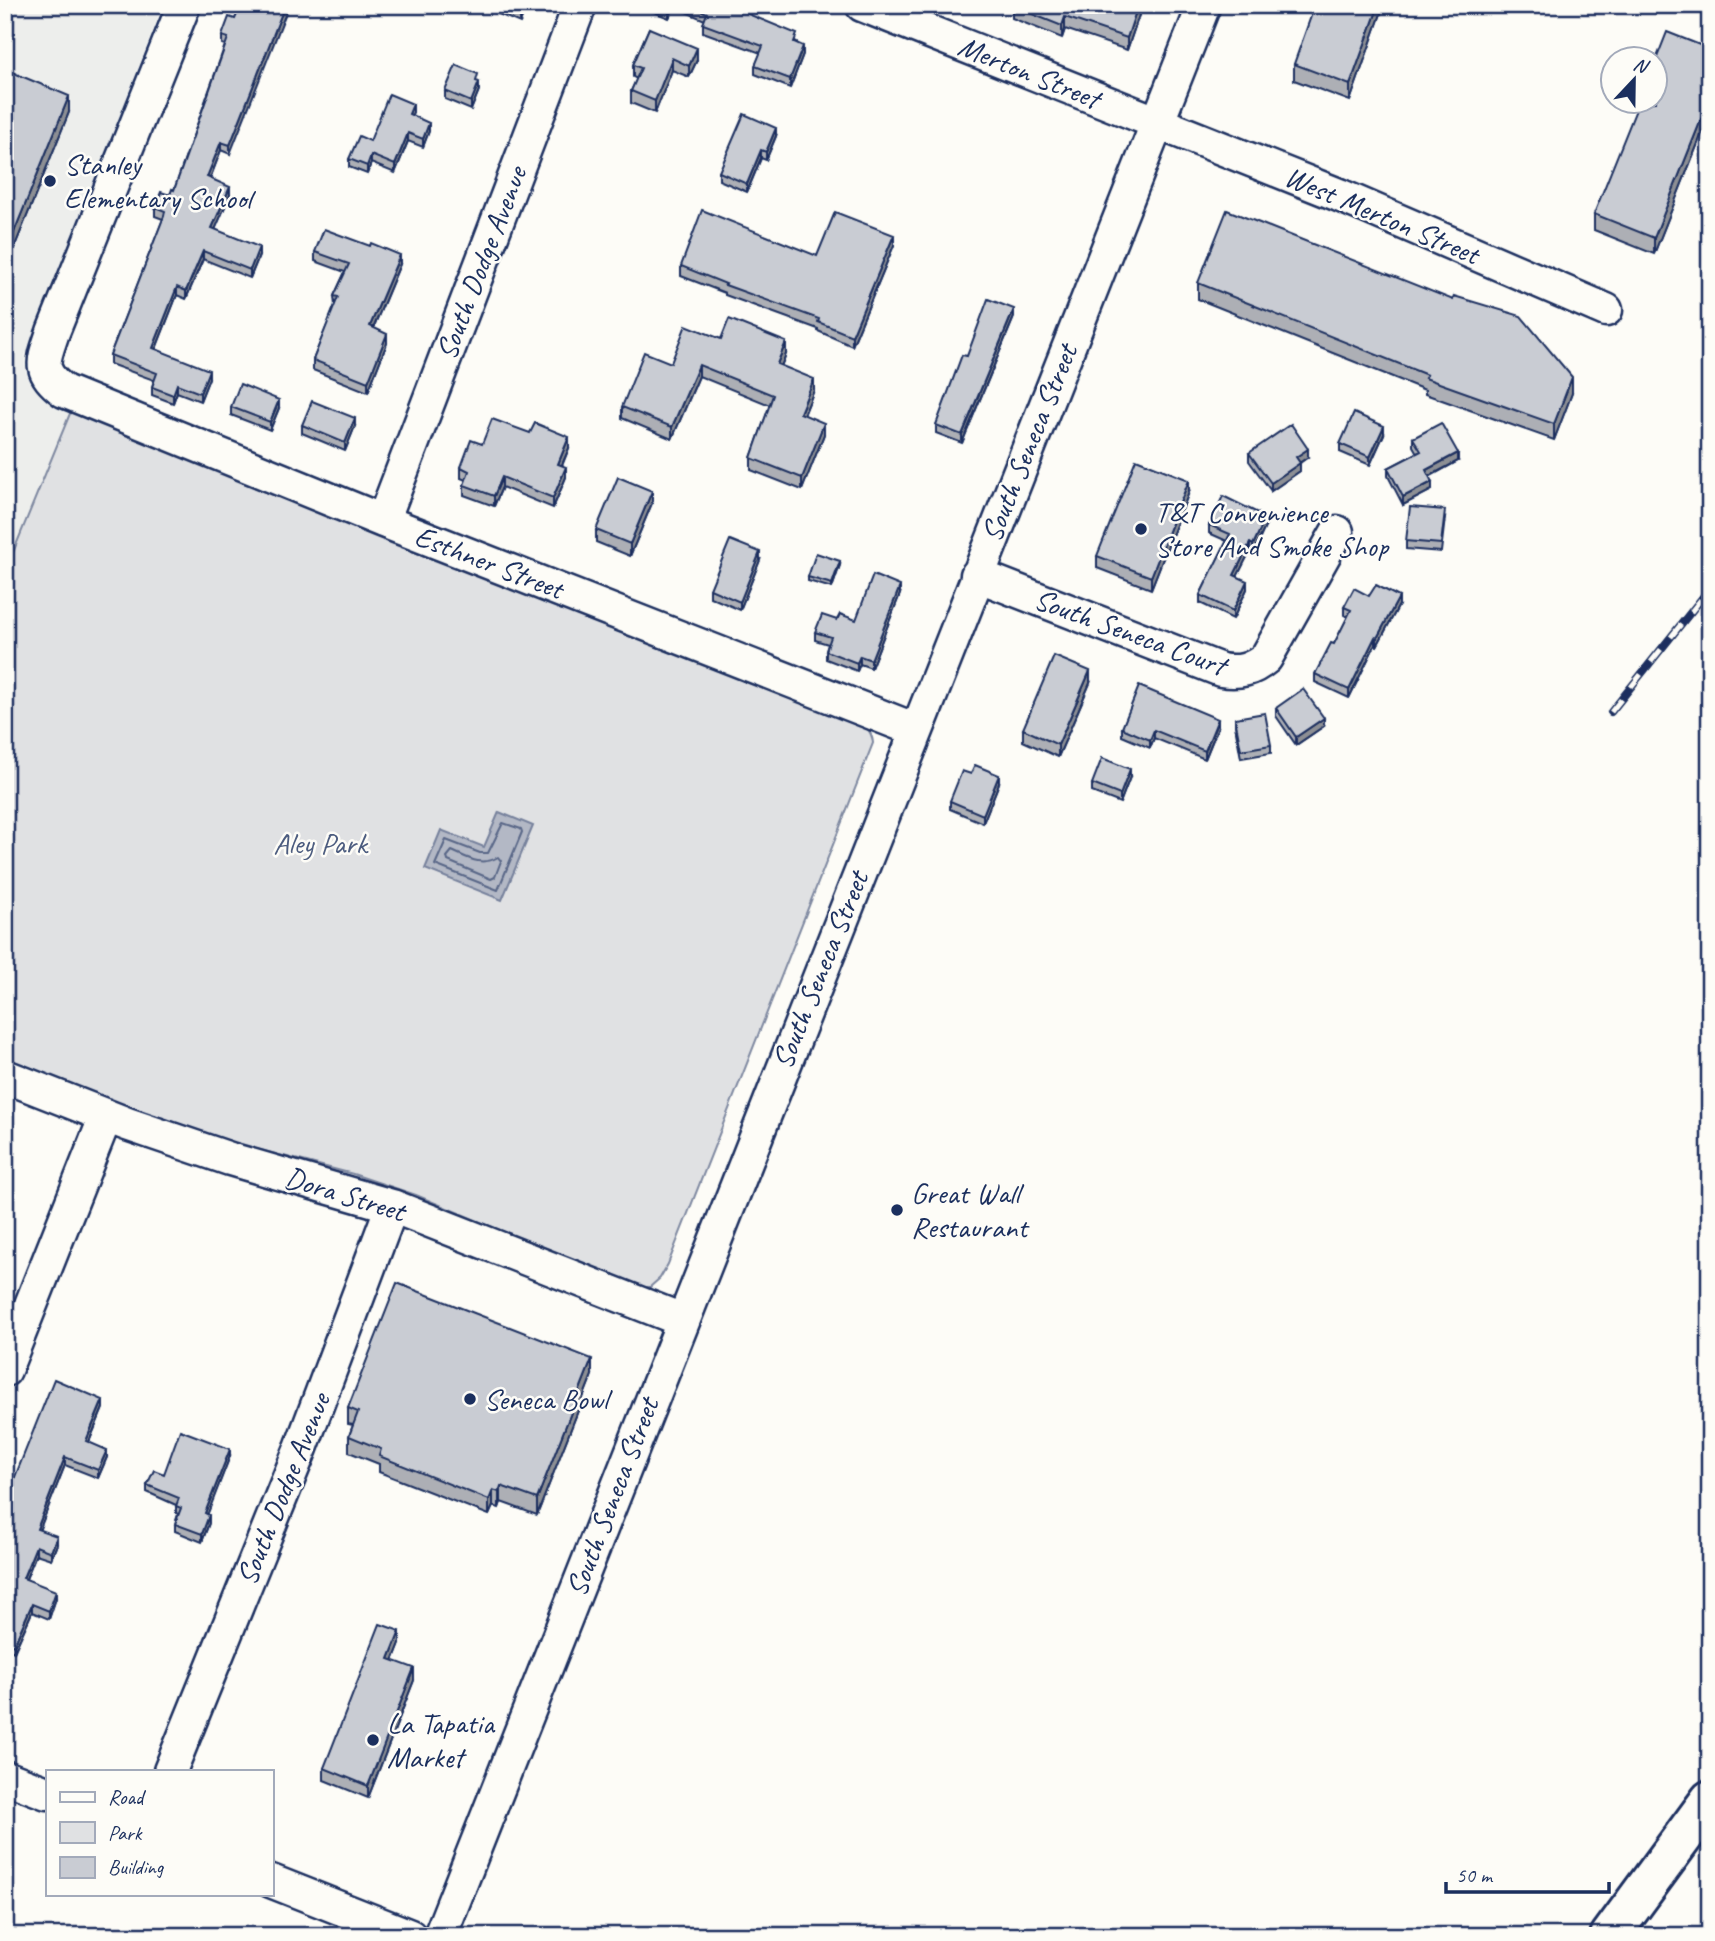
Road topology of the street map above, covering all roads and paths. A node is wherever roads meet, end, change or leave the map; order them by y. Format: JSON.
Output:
{"nodes":[{"id":1,"x":184,"y":5,"type":"edge"},
{"id":2,"x":580,"y":5,"type":"edge"},
{"id":3,"x":862,"y":5,"type":"edge"},
{"id":4,"x":1204,"y":5,"type":"edge"},
{"id":5,"x":1156,"y":124,"type":"junction"},
{"id":6,"x":1606,"y":310,"type":"dead end"},
{"id":7,"x":383,"y":521,"type":"junction"},
{"id":8,"x":1337,"y":532,"type":"dead end"},
{"id":9,"x":976,"y":575,"type":"junction"},
{"id":10,"x":915,"y":730,"type":"junction"},
{"id":11,"x":5,"y":1076,"type":"edge"},
{"id":12,"x":106,"y":1116,"type":"junction"},
{"id":13,"x":391,"y":1206,"type":"junction"},
{"id":14,"x":682,"y":1320,"type":"junction"},
{"id":15,"x":5,"y":1370,"type":"edge"},
{"id":16,"x":170,"y":1770,"type":"edge"},
{"id":17,"x":5,"y":1777,"type":"edge"},
{"id":18,"x":46,"y":1793,"type":"edge"},
{"id":19,"x":1710,"y":1800,"type":"edge"},
{"id":20,"x":273,"y":1882,"type":"edge"},
{"id":21,"x":410,"y":1936,"type":"edge"},
{"id":22,"x":440,"y":1936,"type":"edge"},
{"id":23,"x":1610,"y":1936,"type":"edge"}],
"edges":[{"from":1,"to":7,"type":"street","name":"Esthner Street"},
{"from":2,"to":7,"type":"street","name":"South Dodge Avenue"},
{"from":3,"to":5,"type":"street","name":"Merton Street"},
{"from":4,"to":5,"type":"street","name":"South Seneca Street"},
{"from":5,"to":6,"type":"street","name":"West Merton Street"},
{"from":5,"to":9,"type":"street","name":"South Seneca Street"},
{"from":7,"to":10,"type":"street","name":"Esthner Street"},
{"from":8,"to":9,"type":"street","name":"South Seneca Court"},
{"from":9,"to":10,"type":"street","name":"South Seneca Street"},
{"from":10,"to":14,"type":"street","name":"South Seneca Street"},
{"from":11,"to":12,"type":"street","name":"Dora Street"},
{"from":12,"to":13,"type":"street","name":"Dora Street"},
{"from":12,"to":15,"type":"street"},
{"from":13,"to":14,"type":"street","name":"Dora Street"},
{"from":13,"to":16,"type":"street","name":"South Dodge Avenue"},
{"from":14,"to":22,"type":"street","name":"South Seneca Street"},
{"from":17,"to":18,"type":"street"},
{"from":19,"to":23,"type":"main road"},
{"from":20,"to":21,"type":"street"}]}
